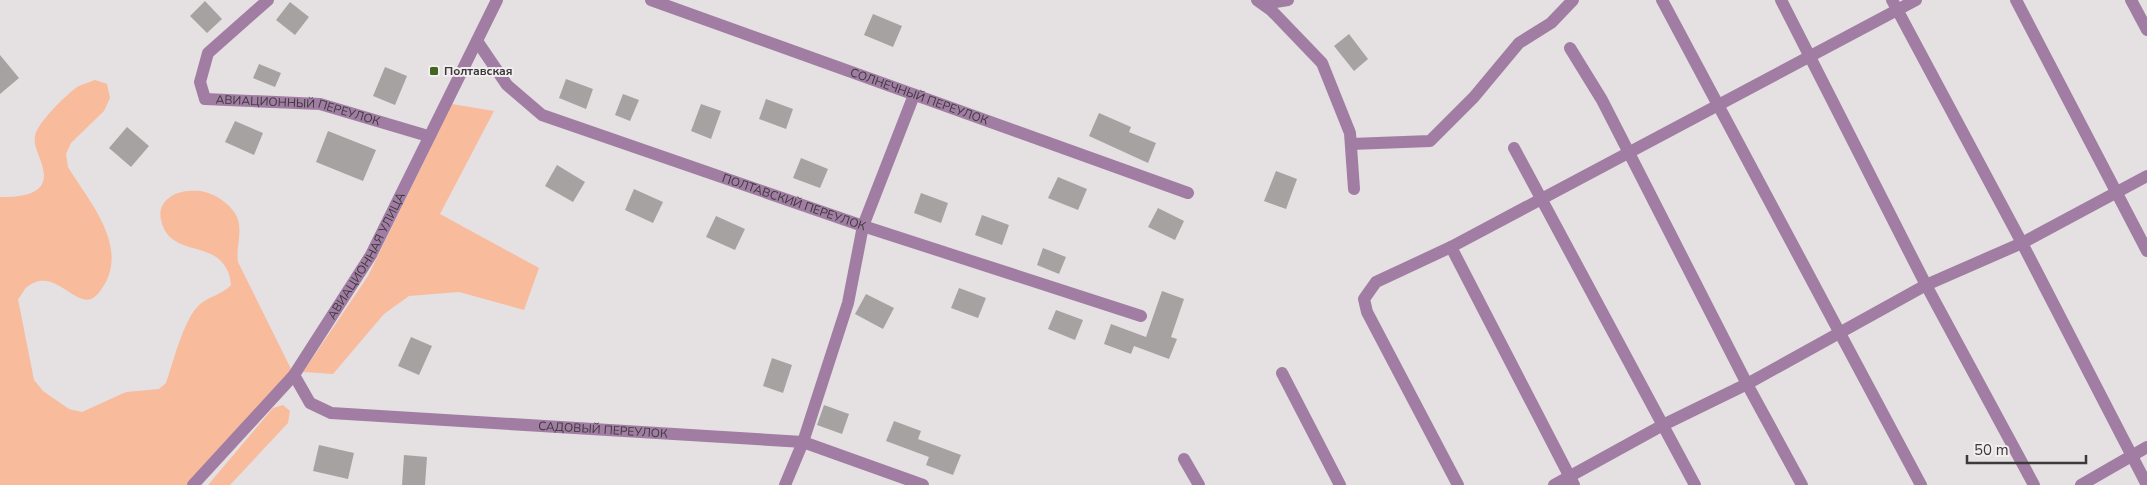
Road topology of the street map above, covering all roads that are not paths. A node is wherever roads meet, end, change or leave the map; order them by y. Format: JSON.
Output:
{"nodes":[{"id":1,"x":268,"y":0,"type":"edge"},
{"id":2,"x":497,"y":0,"type":"edge"},
{"id":3,"x":651,"y":0,"type":"edge"},
{"id":4,"x":1288,"y":0,"type":"edge"},
{"id":5,"x":1572,"y":0,"type":"edge"},
{"id":6,"x":1662,"y":0,"type":"edge"},
{"id":7,"x":1781,"y":0,"type":"edge"},
{"id":8,"x":1916,"y":0,"type":"edge"},
{"id":9,"x":2016,"y":0,"type":"edge"},
{"id":10,"x":2131,"y":0,"type":"edge"},
{"id":11,"x":1260,"y":2,"type":"edge"},
{"id":12,"x":1895,"y":5,"type":"edge"},
{"id":13,"x":2147,"y":30,"type":"edge"},
{"id":14,"x":477,"y":41,"type":"junction"},
{"id":15,"x":1570,"y":48,"type":"dead end"},
{"id":16,"x":1810,"y":56,"type":"junction"},
{"id":17,"x":914,"y":95,"type":"junction"},
{"id":18,"x":1718,"y":105,"type":"junction"},
{"id":19,"x":428,"y":136,"type":"junction"},
{"id":20,"x":1350,"y":144,"type":"junction"},
{"id":21,"x":1514,"y":148,"type":"dead end"},
{"id":22,"x":1628,"y":153,"type":"junction"},
{"id":23,"x":2147,"y":176,"type":"edge"},
{"id":24,"x":1354,"y":189,"type":"dead end"},
{"id":25,"x":2116,"y":192,"type":"junction"},
{"id":26,"x":1188,"y":193,"type":"dead end"},
{"id":27,"x":1541,"y":199,"type":"junction"},
{"id":28,"x":863,"y":226,"type":"junction"},
{"id":29,"x":2022,"y":243,"type":"junction"},
{"id":30,"x":1451,"y":247,"type":"junction"},
{"id":31,"x":2147,"y":251,"type":"edge"},
{"id":32,"x":1926,"y":286,"type":"junction"},
{"id":33,"x":1140,"y":316,"type":"dead end"},
{"id":34,"x":1840,"y":334,"type":"junction"},
{"id":35,"x":1282,"y":373,"type":"dead end"},
{"id":36,"x":294,"y":374,"type":"junction"},
{"id":37,"x":1747,"y":384,"type":"junction"},
{"id":38,"x":1663,"y":425,"type":"junction"},
{"id":39,"x":803,"y":442,"type":"junction"},
{"id":40,"x":2147,"y":447,"type":"edge"},
{"id":41,"x":2132,"y":455,"type":"junction"},
{"id":42,"x":1184,"y":459,"type":"dead end"},
{"id":43,"x":1572,"y":481,"type":"edge"},
{"id":44,"x":193,"y":485,"type":"edge"},
{"id":45,"x":784,"y":485,"type":"edge"},
{"id":46,"x":923,"y":485,"type":"edge"},
{"id":47,"x":1199,"y":485,"type":"edge"},
{"id":48,"x":1340,"y":485,"type":"edge"},
{"id":49,"x":1458,"y":485,"type":"edge"},
{"id":50,"x":1554,"y":485,"type":"edge"},
{"id":51,"x":1694,"y":485,"type":"edge"},
{"id":52,"x":1802,"y":485,"type":"edge"},
{"id":53,"x":1922,"y":485,"type":"edge"},
{"id":54,"x":2034,"y":485,"type":"edge"},
{"id":55,"x":2081,"y":485,"type":"edge"},
{"id":56,"x":2147,"y":485,"type":"edge"}],
"edges":[{"from":1,"to":19,"type":"street","name":"АВИАЦИОННЫЙ ПЕРЕУЛОК"},
{"from":2,"to":14,"type":"street","name":"АВИАЦИОННАЯ УЛИЦА"},
{"from":3,"to":17,"type":"street","name":"СОЛНЕЧНЫЙ ПЕРЕУЛОК"},
{"from":4,"to":11,"type":"street"},
{"from":5,"to":20,"type":"street"},
{"from":6,"to":18,"type":"street"},
{"from":7,"to":16,"type":"street"},
{"from":8,"to":12,"type":"street"},
{"from":9,"to":25,"type":"street"},
{"from":10,"to":13,"type":"street"},
{"from":11,"to":20,"type":"street"},
{"from":12,"to":16,"type":"street"},
{"from":12,"to":29,"type":"street"},
{"from":14,"to":19,"type":"street","name":"АВИАЦИОННАЯ УЛИЦА"},
{"from":14,"to":28,"type":"street","name":"ПОЛТАВСКИЙ ПЕРЕУЛОК"},
{"from":15,"to":22,"type":"street"},
{"from":16,"to":18,"type":"street"},
{"from":16,"to":32,"type":"street"},
{"from":17,"to":26,"type":"street","name":"СОЛНЕЧНЫЙ ПЕРЕУЛОК"},
{"from":17,"to":28,"type":"street"},
{"from":18,"to":22,"type":"street"},
{"from":18,"to":34,"type":"street"},
{"from":19,"to":36,"type":"street","name":"АВИАЦИОННАЯ УЛИЦА"},
{"from":20,"to":24,"type":"street"},
{"from":21,"to":27,"type":"street"},
{"from":22,"to":27,"type":"street"},
{"from":22,"to":37,"type":"street"},
{"from":23,"to":25,"type":"street"},
{"from":25,"to":29,"type":"street"},
{"from":25,"to":31,"type":"street"},
{"from":27,"to":30,"type":"street"},
{"from":27,"to":38,"type":"street"},
{"from":28,"to":33,"type":"street","name":"ПОЛТАВСКИЙ ПЕРЕУЛОК"},
{"from":28,"to":39,"type":"street"},
{"from":29,"to":32,"type":"street"},
{"from":29,"to":41,"type":"street"},
{"from":30,"to":43,"type":"street"},
{"from":30,"to":49,"type":"street"},
{"from":32,"to":34,"type":"street"},
{"from":32,"to":54,"type":"street"},
{"from":34,"to":37,"type":"street"},
{"from":34,"to":53,"type":"street"},
{"from":35,"to":48,"type":"street"},
{"from":36,"to":39,"type":"street","name":"САДОВЫЙ ПЕРЕУЛОК"},
{"from":36,"to":44,"type":"street","name":"АВИАЦИОННАЯ УЛИЦА"},
{"from":37,"to":38,"type":"street"},
{"from":37,"to":52,"type":"street"},
{"from":38,"to":43,"type":"street"},
{"from":38,"to":51,"type":"street"},
{"from":39,"to":45,"type":"street"},
{"from":39,"to":46,"type":"street","name":"САДОВЫЙ ПЕРЕУЛОК"},
{"from":40,"to":41,"type":"street"},
{"from":41,"to":55,"type":"street"},
{"from":41,"to":56,"type":"street"},
{"from":42,"to":47,"type":"street"},
{"from":43,"to":50,"type":"street"}]}
